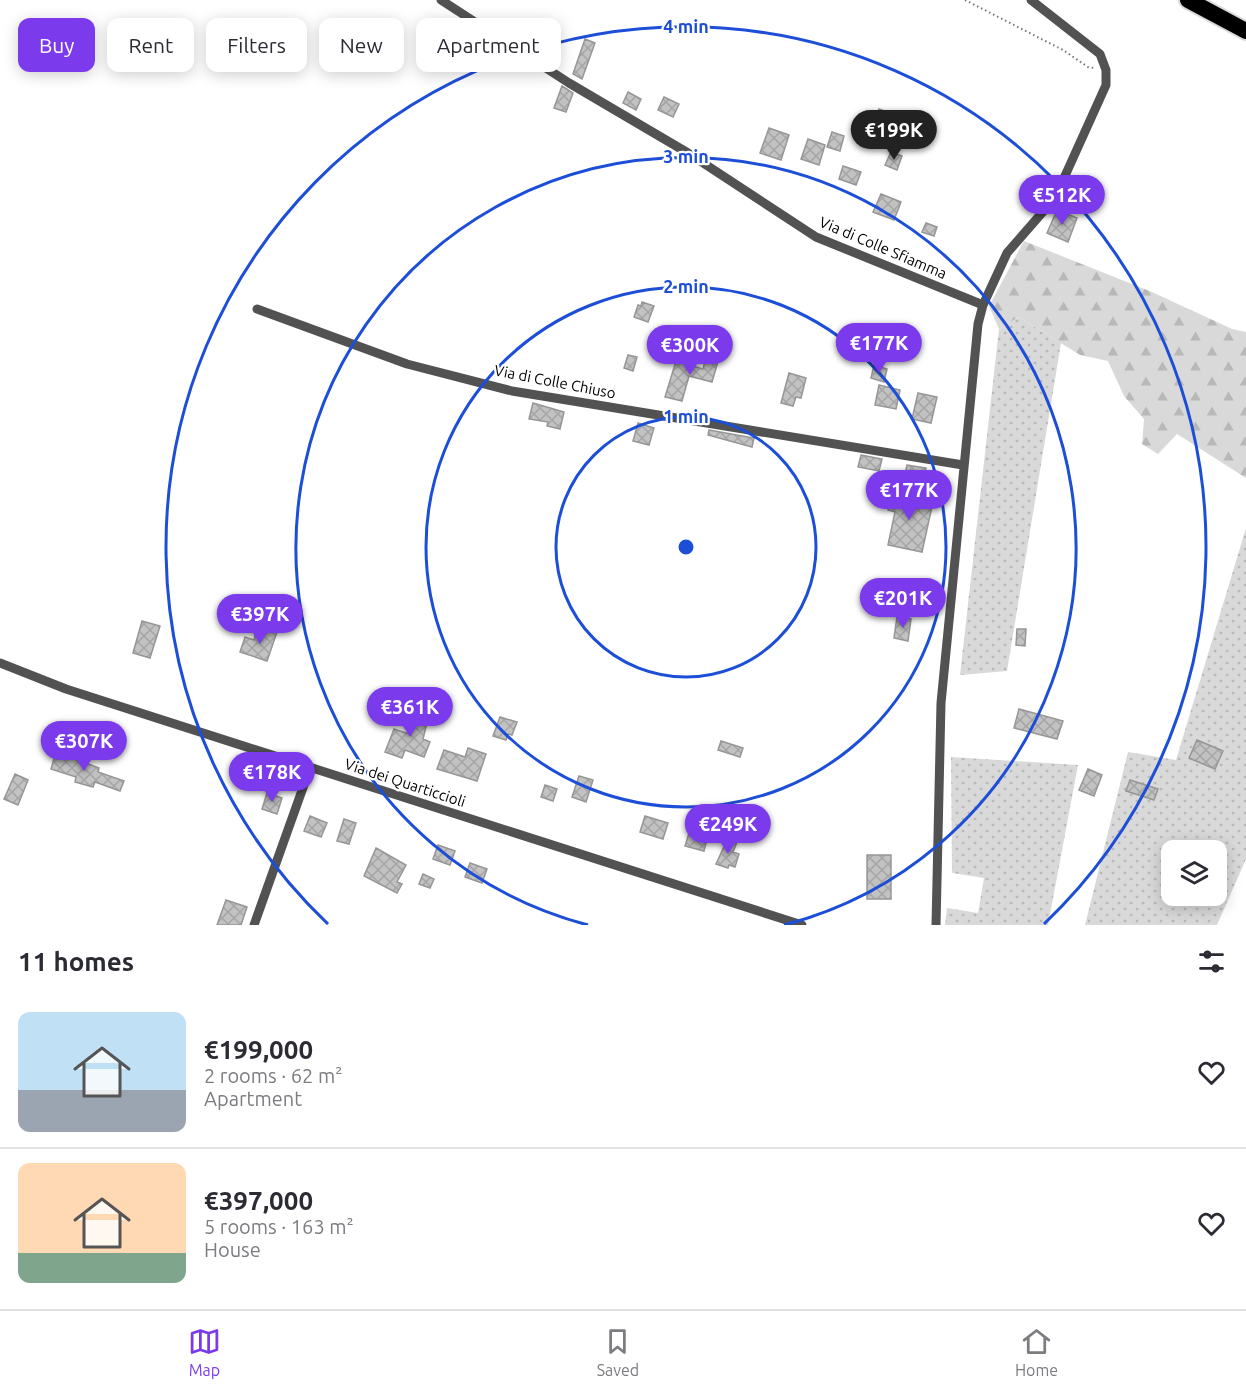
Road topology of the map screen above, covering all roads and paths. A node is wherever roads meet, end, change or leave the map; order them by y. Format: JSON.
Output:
{"nodes":[{"id":1,"x":441,"y":0,"type":"edge"},
{"id":2,"x":965,"y":0,"type":"edge"},
{"id":3,"x":1031,"y":0,"type":"edge"},
{"id":4,"x":1188,"y":0,"type":"edge"},
{"id":5,"x":1246,"y":31,"type":"edge"},
{"id":6,"x":1106,"y":70,"type":"junction"},
{"id":7,"x":983,"y":305,"type":"junction"},
{"id":8,"x":257,"y":309,"type":"dead end"},
{"id":9,"x":963,"y":465,"type":"junction"},
{"id":10,"x":0,"y":663,"type":"edge"},
{"id":11,"x":310,"y":768,"type":"junction"},
{"id":12,"x":254,"y":925,"type":"edge"},
{"id":13,"x":802,"y":925,"type":"edge"},
{"id":14,"x":936,"y":925,"type":"edge"}],
"edges":[{"from":1,"to":7,"type":"street","name":"Via di Colle Sfiamma"},
{"from":2,"to":6,"type":"path"},
{"from":3,"to":6,"type":"street"},
{"from":4,"to":5,"type":"highway"},
{"from":6,"to":7,"type":"street"},
{"from":7,"to":9,"type":"street"},
{"from":8,"to":9,"type":"street","name":"Via di Colle Chiuso"},
{"from":9,"to":14,"type":"street"},
{"from":10,"to":11,"type":"street","name":"Via dei Quarticcioli"},
{"from":11,"to":12,"type":"street"},
{"from":11,"to":13,"type":"street","name":"Via dei Quarticcioli"}]}
